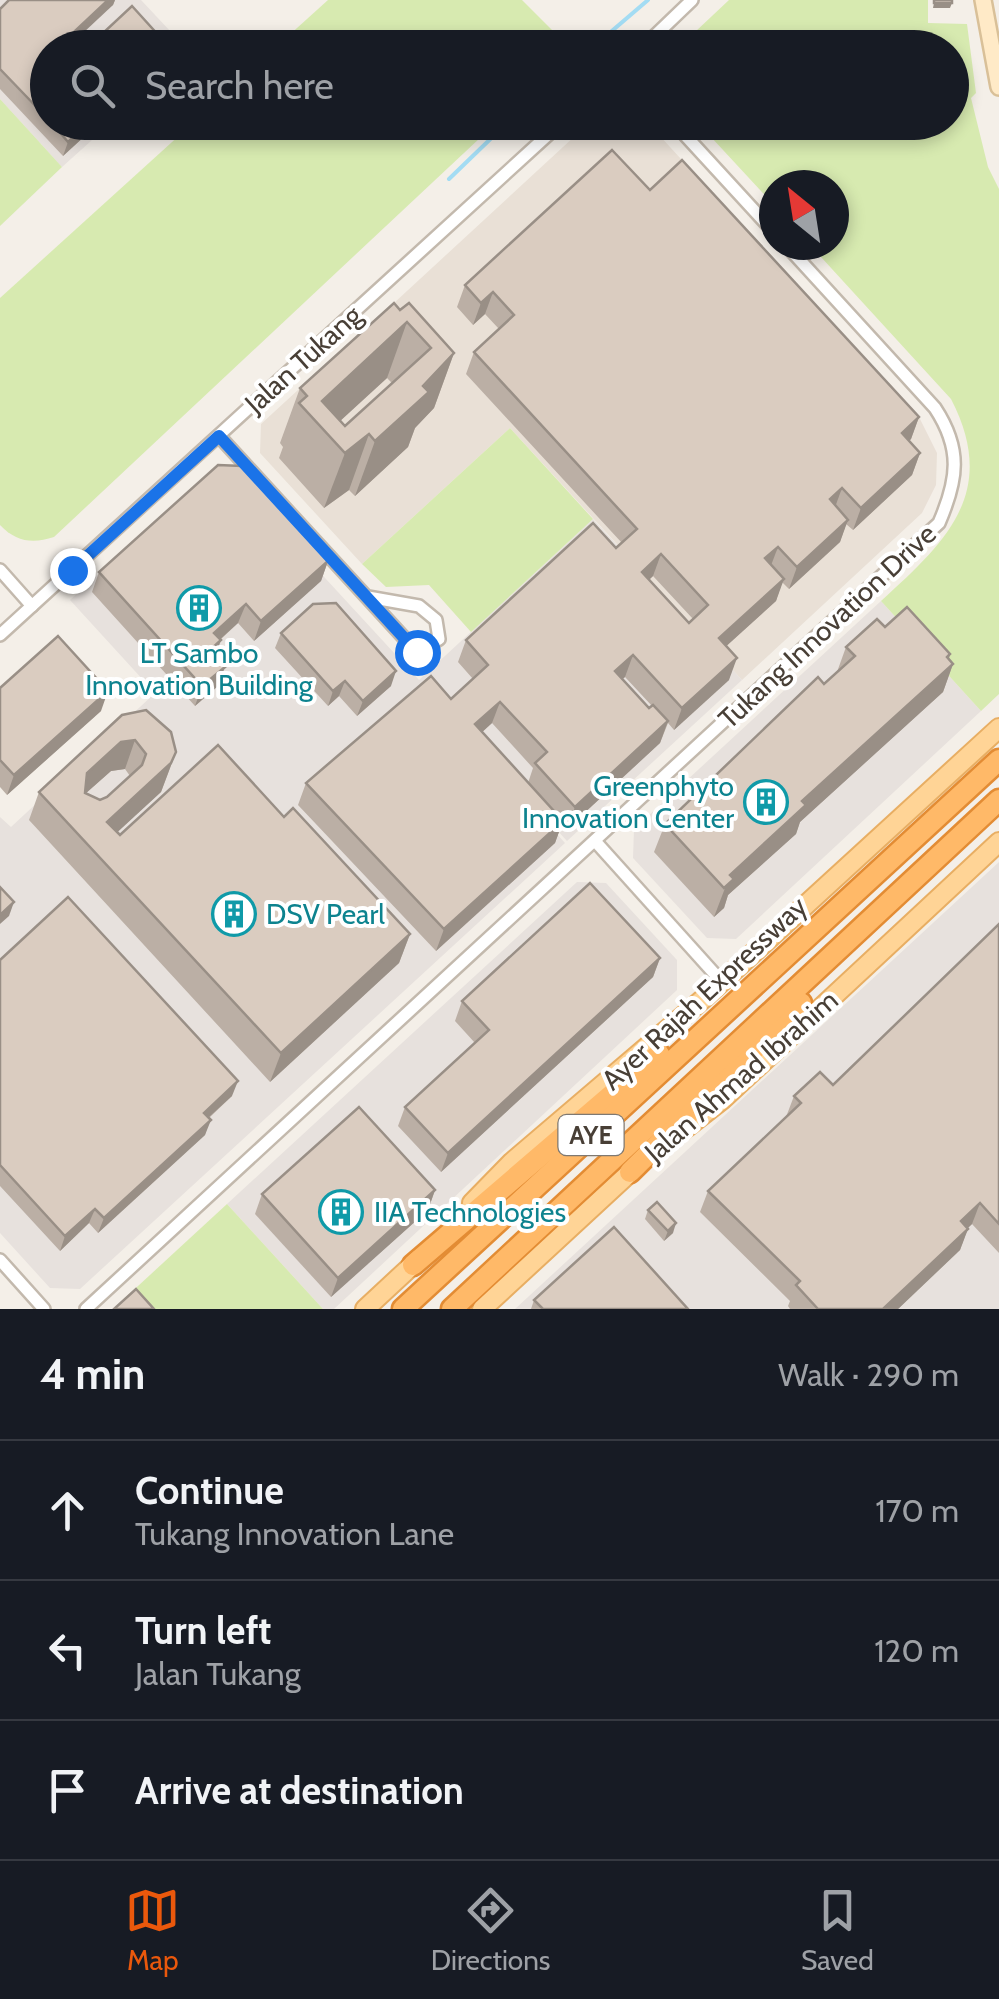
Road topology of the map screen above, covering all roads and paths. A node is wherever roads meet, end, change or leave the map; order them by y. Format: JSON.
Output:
{"nodes":[{"id":1,"x":692,"y":0,"type":"edge"},
{"id":2,"x":982,"y":0,"type":"edge"},
{"id":3,"x":660,"y":30,"type":"edge"},
{"id":4,"x":999,"y":86,"type":"edge"},
{"id":5,"x":542,"y":140,"type":"edge"},
{"id":6,"x":690,"y":140,"type":"edge"},
{"id":7,"x":759,"y":216,"type":"edge"},
{"id":8,"x":800,"y":260,"type":"edge"},
{"id":9,"x":219,"y":436,"type":"junction"},
{"id":10,"x":0,"y":570,"type":"edge"},
{"id":11,"x":368,"y":597,"type":"junction"},
{"id":12,"x":32,"y":606,"type":"junction"},
{"id":13,"x":0,"y":635,"type":"edge"},
{"id":14,"x":999,"y":728,"type":"edge"},
{"id":15,"x":999,"y":760,"type":"edge"},
{"id":16,"x":999,"y":800,"type":"edge"},
{"id":17,"x":595,"y":841,"type":"junction"},
{"id":18,"x":999,"y":842,"type":"edge"},
{"id":19,"x":779,"y":961,"type":"junction"},
{"id":20,"x":821,"y":968,"type":"junction"},
{"id":21,"x":721,"y":980,"type":"junction"},
{"id":22,"x":630,"y":1172,"type":"junction"},
{"id":23,"x":0,"y":1260,"type":"edge"},
{"id":24,"x":413,"y":1265,"type":"junction"},
{"id":25,"x":44,"y":1309,"type":"edge"},
{"id":26,"x":86,"y":1309,"type":"edge"},
{"id":27,"x":365,"y":1309,"type":"edge"},
{"id":28,"x":403,"y":1309,"type":"edge"},
{"id":29,"x":452,"y":1309,"type":"edge"},
{"id":30,"x":482,"y":1309,"type":"edge"}],
"edges":[{"from":1,"to":3,"type":"street"},
{"from":2,"to":4,"type":"main road"},
{"from":5,"to":9,"type":"street","name":"Jalan Tukang"},
{"from":6,"to":7,"type":"street"},
{"from":8,"to":17,"type":"street","name":"Tukang Innovation Drive"},
{"from":9,"to":11,"type":"street"},
{"from":9,"to":12,"type":"street","name":"Jalan Tukang"},
{"from":10,"to":12,"type":"street"},
{"from":11,"to":11,"type":"street"},
{"from":12,"to":13,"type":"street","name":"Jalan Tukang"},
{"from":14,"to":21,"type":"main road"},
{"from":15,"to":19,"type":"highway","name":"Ayer Rajah Expressway","number":"AYE"},
{"from":16,"to":20,"type":"highway","number":"AYE"},
{"from":17,"to":21,"type":"street"},
{"from":17,"to":26,"type":"street","name":"Tukang Innovation Drive"},
{"from":18,"to":22,"type":"main road","name":"Jalan Ahmad Ibrahim"},
{"from":19,"to":24,"type":"highway"},
{"from":19,"to":28,"type":"highway","name":"Ayer Rajah Expressway","number":"AYE"},
{"from":20,"to":22,"type":"highway"},
{"from":20,"to":29,"type":"highway","number":"AYE"},
{"from":21,"to":24,"type":"main road"},
{"from":22,"to":30,"type":"main road","name":"Jalan Ahmad Ibrahim"},
{"from":23,"to":25,"type":"street"},
{"from":24,"to":27,"type":"main road"}]}
